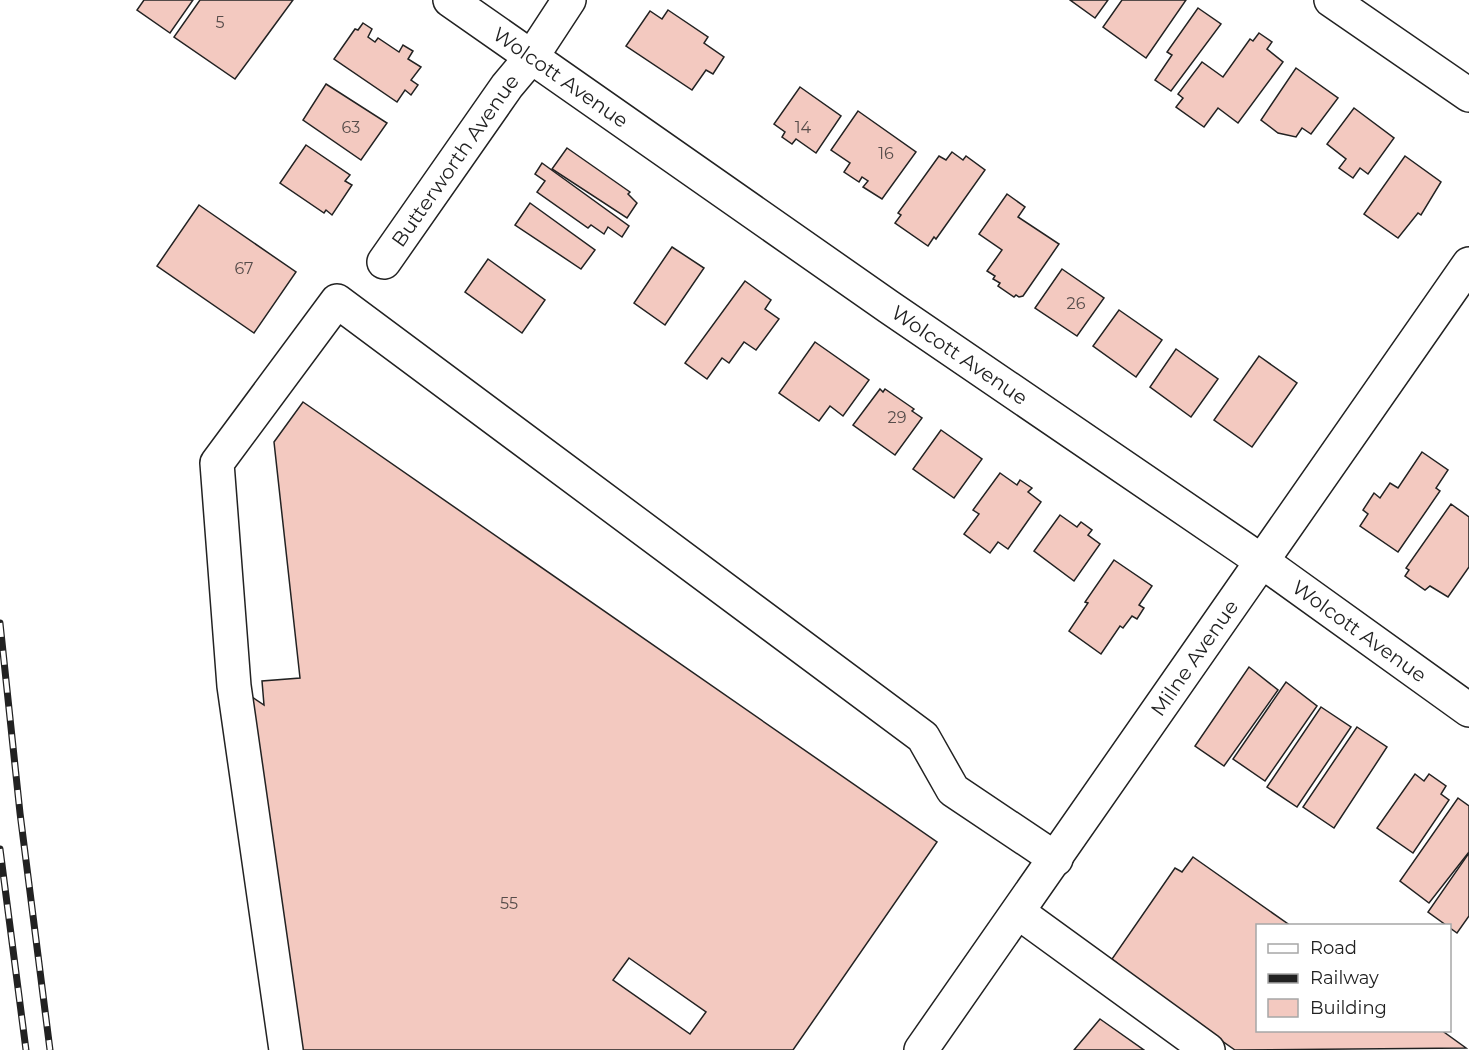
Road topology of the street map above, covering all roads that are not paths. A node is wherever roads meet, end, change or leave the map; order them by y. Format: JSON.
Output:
{"nodes":[{"id":1,"x":450,"y":0,"type":"edge"},
{"id":2,"x":569,"y":0,"type":"edge"},
{"id":3,"x":1331,"y":0,"type":"edge"},
{"id":4,"x":532,"y":55,"type":"junction"},
{"id":5,"x":1469,"y":95,"type":"edge"},
{"id":6,"x":384,"y":262,"type":"dead end"},
{"id":7,"x":1469,"y":264,"type":"edge"},
{"id":8,"x":1263,"y":562,"type":"junction"},
{"id":9,"x":1469,"y":710,"type":"edge"},
{"id":10,"x":1056,"y":859,"type":"junction"},
{"id":11,"x":1018,"y":912,"type":"junction"},
{"id":12,"x":286,"y":1050,"type":"edge"},
{"id":13,"x":921,"y":1050,"type":"edge"},
{"id":14,"x":1209,"y":1050,"type":"edge"}],
"edges":[{"from":1,"to":4,"type":"street","name":"Wolcott Avenue"},
{"from":2,"to":4,"type":"street","name":"Butterworth Avenue"},
{"from":3,"to":5,"type":"street"},
{"from":4,"to":6,"type":"street","name":"Butterworth Avenue"},
{"from":4,"to":8,"type":"street","name":"Wolcott Avenue"},
{"from":7,"to":8,"type":"street","name":"Milne Avenue"},
{"from":8,"to":9,"type":"street","name":"Wolcott Avenue"},
{"from":8,"to":10,"type":"street","name":"Milne Avenue"},
{"from":10,"to":11,"type":"street","name":"Milne Avenue"},
{"from":10,"to":12,"type":"street"},
{"from":11,"to":13,"type":"street","name":"Milne Avenue"},
{"from":11,"to":14,"type":"street"}]}
